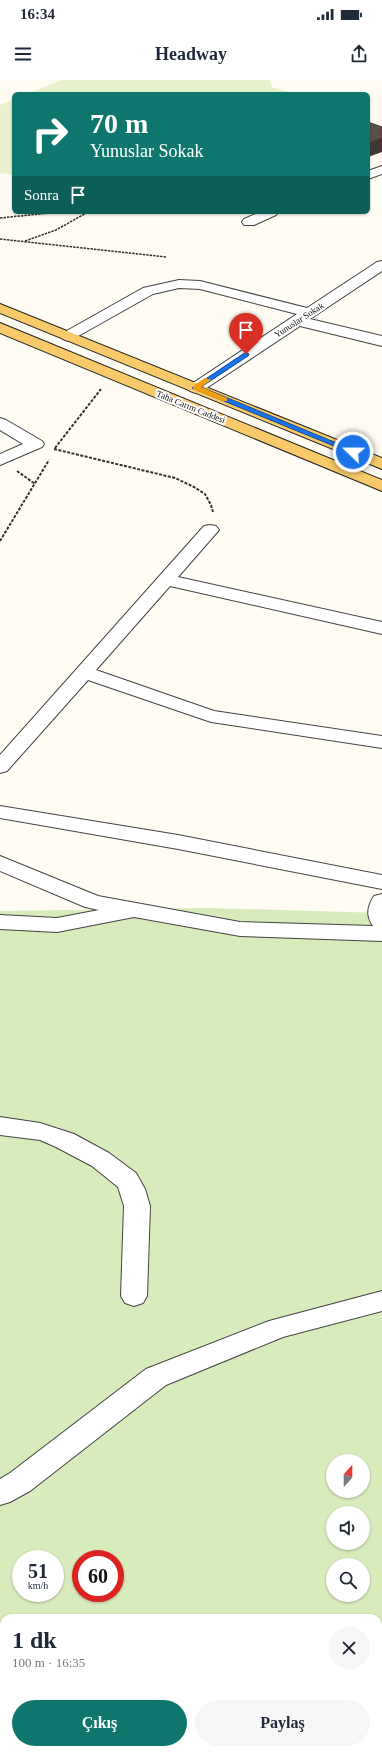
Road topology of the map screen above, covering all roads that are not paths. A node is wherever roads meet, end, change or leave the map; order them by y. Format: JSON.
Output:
{"nodes":[{"id":1,"x":382,"y":170,"type":"edge"},
{"id":2,"x":370,"y":174,"type":"edge"},
{"id":3,"x":266,"y":214,"type":"edge"},
{"id":4,"x":248,"y":222,"type":"dead end"},
{"id":5,"x":379,"y":269,"type":"edge"},
{"id":6,"x":0,"y":308,"type":"edge"},
{"id":7,"x":303,"y":317,"type":"junction"},
{"id":8,"x":0,"y":328,"type":"edge"},
{"id":9,"x":68,"y":336,"type":"junction"},
{"id":10,"x":382,"y":341,"type":"edge"},
{"id":11,"x":196,"y":388,"type":"junction"},
{"id":12,"x":0,"y":423,"type":"edge"},
{"id":13,"x":0,"y":460,"type":"edge"},
{"id":14,"x":382,"y":464,"type":"edge"},
{"id":15,"x":382,"y":486,"type":"edge"},
{"id":16,"x":210,"y":530,"type":"road end"},
{"id":17,"x":165,"y":580,"type":"junction"},
{"id":18,"x":382,"y":628,"type":"edge"},
{"id":19,"x":84,"y":672,"type":"junction"},
{"id":20,"x":382,"y":742,"type":"edge"},
{"id":21,"x":0,"y":767,"type":"edge"},
{"id":22,"x":0,"y":812,"type":"edge"},
{"id":23,"x":0,"y":863,"type":"edge"},
{"id":24,"x":382,"y":882,"type":"edge"},
{"id":25,"x":382,"y":901,"type":"edge"},
{"id":26,"x":138,"y":910,"type":"junction"},
{"id":27,"x":0,"y":922,"type":"edge"},
{"id":28,"x":382,"y":924,"type":"edge"},
{"id":29,"x":382,"y":934,"type":"edge"},
{"id":30,"x":0,"y":1126,"type":"edge"},
{"id":31,"x":134,"y":1296,"type":"dead end"},
{"id":32,"x":382,"y":1301,"type":"edge"},
{"id":33,"x":0,"y":1493,"type":"edge"}],
"edges":[{"from":1,"to":2,"type":"street"},
{"from":3,"to":4,"type":"street"},
{"from":5,"to":7,"type":"street","name":"Yunuslar Sokak"},
{"from":6,"to":9,"type":"main road","name":"Taha Carım Caddesi"},
{"from":7,"to":9,"type":"street"},
{"from":7,"to":10,"type":"street"},
{"from":7,"to":11,"type":"street","name":"Yunuslar Sokak"},
{"from":8,"to":15,"type":"main road","name":"Taha Carım Caddesi"},
{"from":9,"to":11,"type":"main road","name":"Taha Carım Caddesi"},
{"from":11,"to":14,"type":"main road","name":"Taha Carım Caddesi"},
{"from":12,"to":13,"type":"street"},
{"from":16,"to":17,"type":"street"},
{"from":17,"to":18,"type":"street"},
{"from":17,"to":19,"type":"street"},
{"from":19,"to":20,"type":"street"},
{"from":19,"to":21,"type":"street"},
{"from":22,"to":24,"type":"street"},
{"from":23,"to":26,"type":"street"},
{"from":25,"to":28,"type":"street"},
{"from":26,"to":27,"type":"street"},
{"from":26,"to":29,"type":"street"},
{"from":30,"to":31,"type":"street"},
{"from":32,"to":33,"type":"street"}]}
